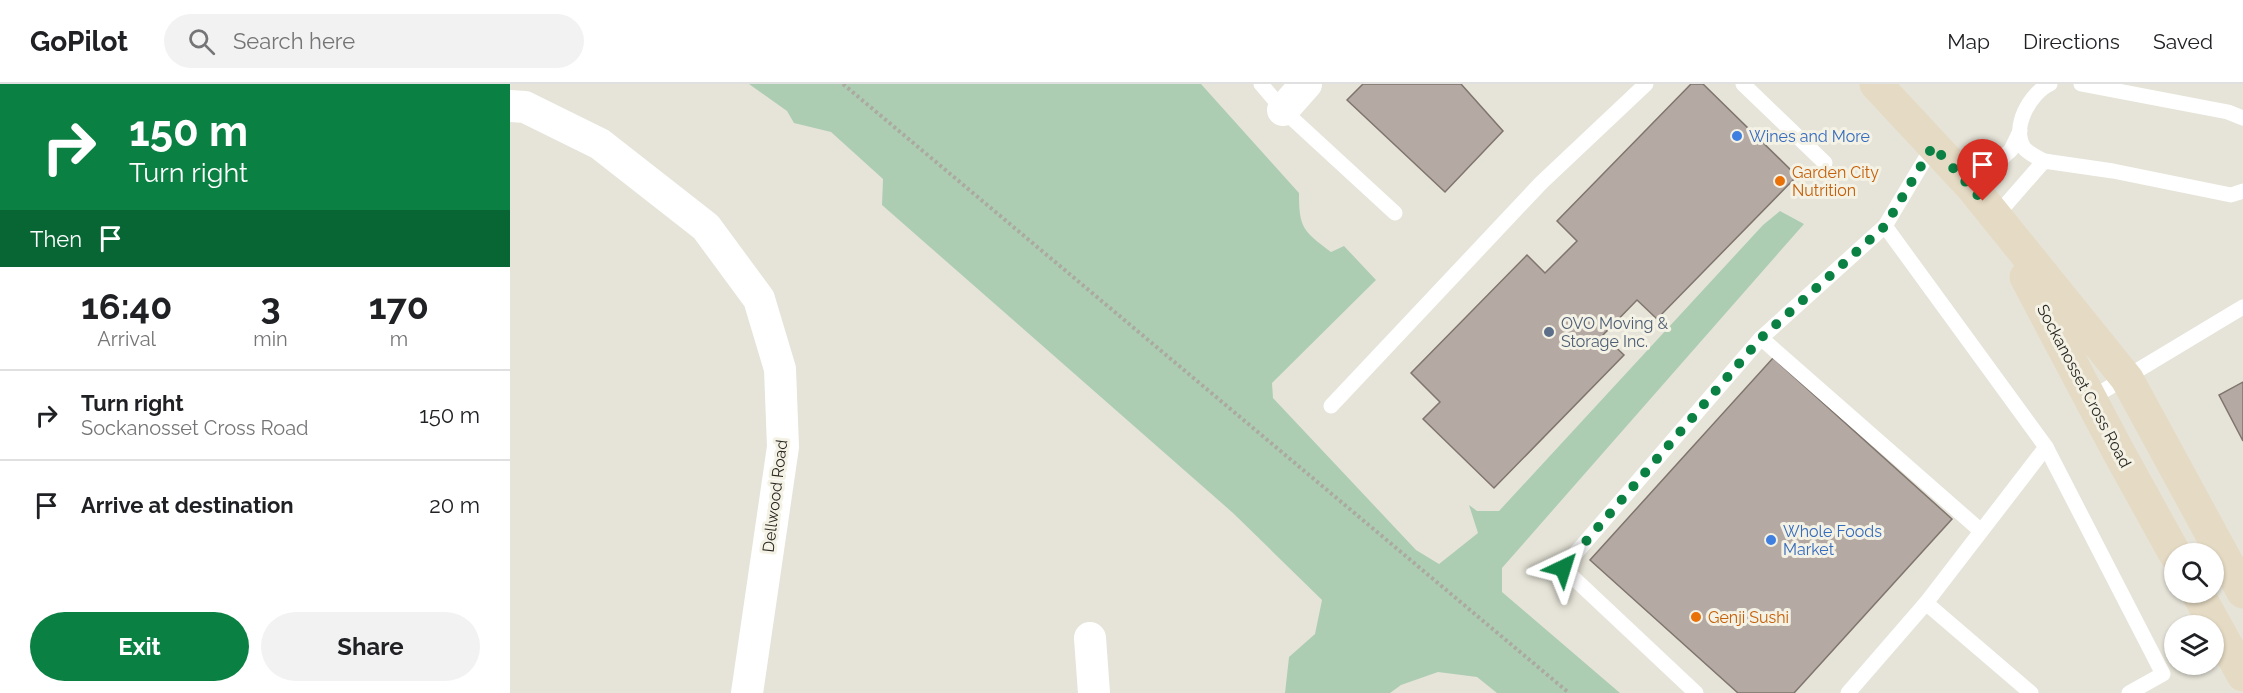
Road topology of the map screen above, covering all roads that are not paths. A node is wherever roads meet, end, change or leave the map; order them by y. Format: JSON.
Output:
{"nodes":[{"id":1,"x":1261,"y":84,"type":"edge"},
{"id":2,"x":1306,"y":84,"type":"edge"},
{"id":3,"x":1646,"y":84,"type":"edge"},
{"id":4,"x":1743,"y":84,"type":"edge"},
{"id":5,"x":1876,"y":84,"type":"edge"},
{"id":6,"x":2050,"y":84,"type":"edge"},
{"id":7,"x":2081,"y":84,"type":"edge"},
{"id":8,"x":510,"y":106,"type":"edge"},
{"id":9,"x":1283,"y":110,"type":"junction"},
{"id":10,"x":2243,"y":118,"type":"edge"},
{"id":11,"x":2020,"y":132,"type":"junction"},
{"id":12,"x":1933,"y":146,"type":"junction"},
{"id":13,"x":2044,"y":161,"type":"junction"},
{"id":14,"x":1825,"y":164,"type":"dead end"},
{"id":15,"x":1971,"y":186,"type":"junction"},
{"id":16,"x":2243,"y":191,"type":"edge"},
{"id":17,"x":1395,"y":213,"type":"dead end"},
{"id":18,"x":1996,"y":216,"type":"junction"},
{"id":19,"x":1885,"y":226,"type":"junction"},
{"id":20,"x":2243,"y":307,"type":"edge"},
{"id":21,"x":1761,"y":338,"type":"junction"},
{"id":22,"x":2127,"y":379,"type":"junction"},
{"id":23,"x":2090,"y":399,"type":"junction"},
{"id":24,"x":1331,"y":406,"type":"dead end"},
{"id":25,"x":2046,"y":447,"type":"junction"},
{"id":26,"x":1981,"y":531,"type":"junction"},
{"id":27,"x":2169,"y":543,"type":"edge"},
{"id":28,"x":2243,"y":592,"type":"edge"},
{"id":29,"x":1926,"y":603,"type":"junction"},
{"id":30,"x":2203,"y":603,"type":"edge"},
{"id":31,"x":1090,"y":638,"type":"dead end"},
{"id":32,"x":2243,"y":675,"type":"edge"},
{"id":33,"x":747,"y":693,"type":"edge"},
{"id":34,"x":1094,"y":693,"type":"edge"},
{"id":35,"x":1696,"y":693,"type":"edge"},
{"id":36,"x":1848,"y":693,"type":"edge"},
{"id":37,"x":2031,"y":693,"type":"edge"},
{"id":38,"x":2129,"y":693,"type":"edge"}],
"edges":[{"from":1,"to":9,"type":"lane"},
{"from":2,"to":9,"type":"street"},
{"from":3,"to":24,"type":"lane"},
{"from":4,"to":14,"type":"lane"},
{"from":5,"to":12,"type":"street","name":"Sockanosset Cross Road"},
{"from":6,"to":11,"type":"lane"},
{"from":7,"to":10,"type":"lane"},
{"from":8,"to":33,"type":"street","name":"Dellwood Road"},
{"from":9,"to":17,"type":"lane"},
{"from":11,"to":13,"type":"lane"},
{"from":11,"to":15,"type":"lane"},
{"from":12,"to":15,"type":"street","name":"Sockanosset Cross Road"},
{"from":12,"to":19,"type":"lane"},
{"from":13,"to":16,"type":"lane"},
{"from":13,"to":18,"type":"lane"},
{"from":15,"to":18,"type":"street","name":"Sockanosset Cross Road"},
{"from":18,"to":22,"type":"street","name":"Sockanosset Cross Road"},
{"from":18,"to":23,"type":"street","name":"Sockanosset Cross Road"},
{"from":19,"to":21,"type":"lane"},
{"from":19,"to":25,"type":"lane"},
{"from":20,"to":22,"type":"lane"},
{"from":21,"to":26,"type":"lane"},
{"from":21,"to":35,"type":"lane"},
{"from":22,"to":23,"type":"lane"},
{"from":22,"to":28,"type":"street","name":"Sockanosset Cross Road"},
{"from":23,"to":27,"type":"street","name":"Sockanosset Cross Road"},
{"from":25,"to":26,"type":"lane"},
{"from":25,"to":38,"type":"lane"},
{"from":26,"to":29,"type":"lane"},
{"from":29,"to":36,"type":"lane"},
{"from":29,"to":37,"type":"lane"},
{"from":30,"to":32,"type":"street"},
{"from":31,"to":34,"type":"street"}]}
